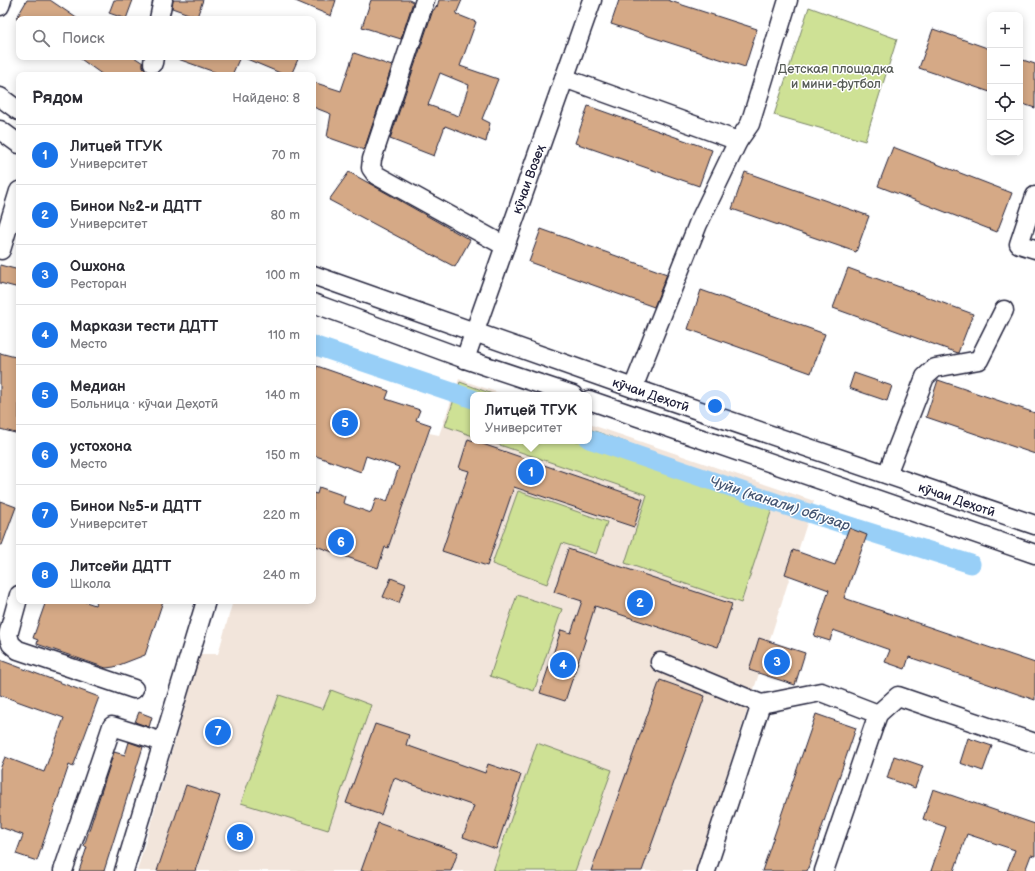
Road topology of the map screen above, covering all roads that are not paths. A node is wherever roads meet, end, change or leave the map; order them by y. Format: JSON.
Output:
{"nodes":[{"id":1,"x":2,"y":0,"type":"edge"},
{"id":2,"x":163,"y":0,"type":"edge"},
{"id":3,"x":425,"y":0,"type":"edge"},
{"id":4,"x":592,"y":0,"type":"edge"},
{"id":5,"x":788,"y":0,"type":"edge"},
{"id":6,"x":0,"y":6,"type":"edge"},
{"id":7,"x":160,"y":16,"type":"edge"},
{"id":8,"x":564,"y":78,"type":"junction"},
{"id":9,"x":0,"y":97,"type":"edge"},
{"id":10,"x":16,"y":109,"type":"edge"},
{"id":11,"x":0,"y":130,"type":"edge"},
{"id":12,"x":738,"y":141,"type":"junction"},
{"id":13,"x":16,"y":142,"type":"edge"},
{"id":14,"x":1035,"y":196,"type":"edge"},
{"id":15,"x":16,"y":201,"type":"edge"},
{"id":16,"x":505,"y":246,"type":"junction"},
{"id":17,"x":1035,"y":249,"type":"edge"},
{"id":18,"x":1,"y":250,"type":"dead end"},
{"id":19,"x":316,"y":276,"type":"edge"},
{"id":20,"x":316,"y":304,"type":"edge"},
{"id":21,"x":1004,"y":310,"type":"dead end"},
{"id":22,"x":475,"y":333,"type":"junction"},
{"id":23,"x":465,"y":359,"type":"junction"},
{"id":24,"x":633,"y":388,"type":"junction"},
{"id":25,"x":564,"y":392,"type":"edge"},
{"id":26,"x":592,"y":401,"type":"edge"},
{"id":27,"x":887,"y":474,"type":"junction"},
{"id":28,"x":1035,"y":525,"type":"edge"},
{"id":29,"x":1035,"y":554,"type":"edge"},
{"id":30,"x":16,"y":604,"type":"edge"},
{"id":31,"x":205,"y":604,"type":"edge"},
{"id":32,"x":660,"y":662,"type":"dead end"},
{"id":33,"x":134,"y":689,"type":"dead end"},
{"id":34,"x":761,"y":704,"type":"junction"},
{"id":35,"x":878,"y":714,"type":"junction"},
{"id":36,"x":163,"y":742,"type":"junction"},
{"id":37,"x":1035,"y":743,"type":"edge"},
{"id":38,"x":63,"y":871,"type":"edge"},
{"id":39,"x":124,"y":871,"type":"edge"},
{"id":40,"x":706,"y":871,"type":"edge"},
{"id":41,"x":824,"y":871,"type":"edge"}],
"edges":[{"from":1,"to":6,"type":"street"},
{"from":2,"to":7,"type":"street"},
{"from":3,"to":16,"type":"street"},
{"from":4,"to":8,"type":"street","name":"кӯчаи Возеҳ"},
{"from":5,"to":12,"type":"street"},
{"from":8,"to":12,"type":"street"},
{"from":8,"to":16,"type":"street","name":"кӯчаи Возеҳ"},
{"from":9,"to":10,"type":"street"},
{"from":11,"to":13,"type":"street"},
{"from":12,"to":24,"type":"street"},
{"from":14,"to":17,"type":"street"},
{"from":15,"to":18,"type":"street"},
{"from":16,"to":22,"type":"street","name":"кӯчаи Возеҳ"},
{"from":19,"to":22,"type":"street","name":"кӯчаи Деҳотӣ"},
{"from":20,"to":23,"type":"street"},
{"from":21,"to":27,"type":"street"},
{"from":22,"to":23,"type":"street","name":"кӯчаи Возеҳ"},
{"from":22,"to":24,"type":"street","name":"кӯчаи Деҳотӣ"},
{"from":23,"to":25,"type":"street"},
{"from":24,"to":27,"type":"street","name":"кӯчаи Деҳотӣ"},
{"from":26,"to":29,"type":"street","name":"кӯчаи Деҳотӣ"},
{"from":27,"to":28,"type":"street","name":"кӯчаи Деҳотӣ"},
{"from":30,"to":33,"type":"street"},
{"from":31,"to":36,"type":"street"},
{"from":32,"to":34,"type":"street"},
{"from":34,"to":35,"type":"street"},
{"from":34,"to":40,"type":"street"},
{"from":35,"to":37,"type":"street"},
{"from":35,"to":41,"type":"street"},
{"from":36,"to":38,"type":"street"},
{"from":36,"to":39,"type":"street"}]}
